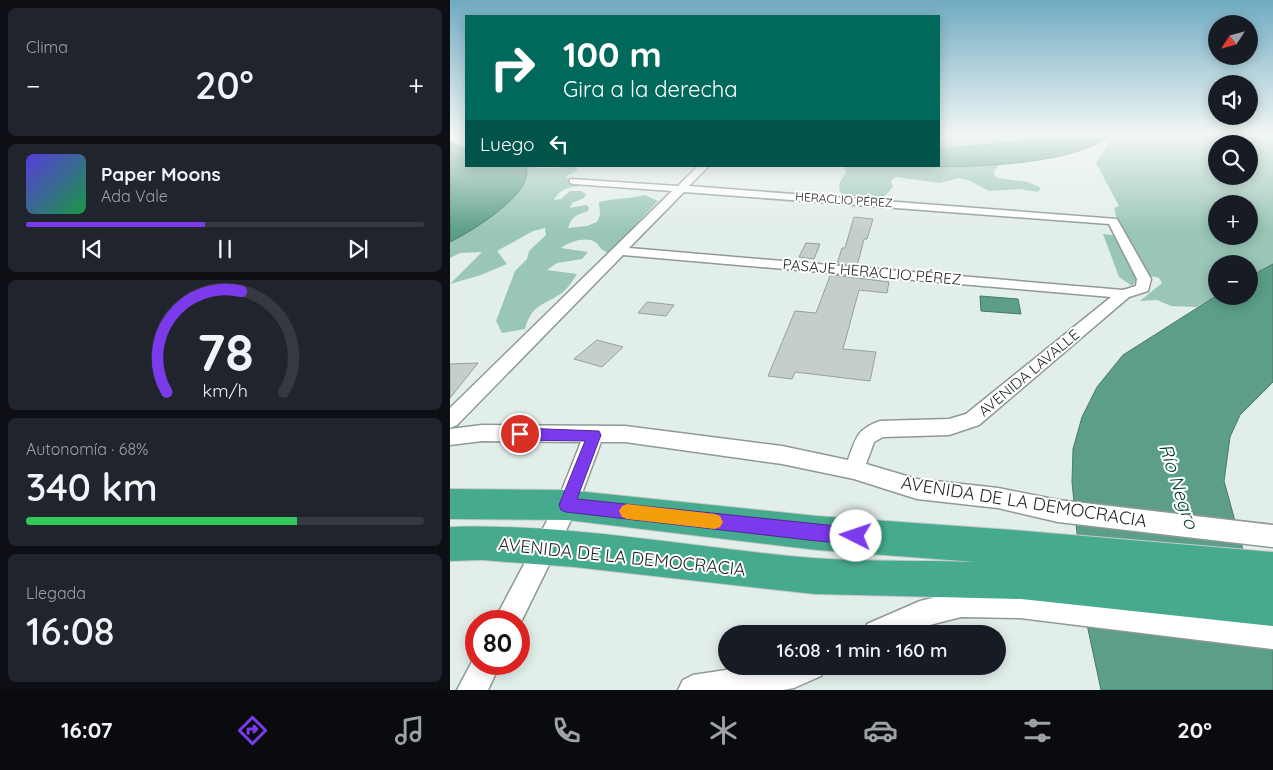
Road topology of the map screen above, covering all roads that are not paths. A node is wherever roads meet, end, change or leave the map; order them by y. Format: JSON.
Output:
{"nodes":[{"id":1,"x":703,"y":167,"type":"edge"},
{"id":2,"x":574,"y":181,"type":"dead end"},
{"id":3,"x":682,"y":188,"type":"junction"},
{"id":4,"x":1113,"y":221,"type":"joint"},
{"id":5,"x":619,"y":251,"type":"junction"},
{"id":6,"x":1124,"y":294,"type":"junction"},
{"id":7,"x":450,"y":420,"type":"edge"},
{"id":8,"x":594,"y":435,"type":"junction"},
{"id":9,"x":450,"y":437,"type":"edge"},
{"id":10,"x":854,"y":470,"type":"junction"},
{"id":11,"x":450,"y":504,"type":"edge"},
{"id":12,"x":566,"y":505,"type":"junction"},
{"id":13,"x":1266,"y":535,"type":"edge"},
{"id":14,"x":450,"y":544,"type":"edge"},
{"id":15,"x":544,"y":548,"type":"junction"},
{"id":16,"x":1273,"y":570,"type":"edge"},
{"id":17,"x":1018,"y":577,"type":"junction"},
{"id":18,"x":1273,"y":606,"type":"edge"},
{"id":19,"x":513,"y":610,"type":"edge"},
{"id":20,"x":896,"y":625,"type":"edge"},
{"id":21,"x":1273,"y":635,"type":"edge"},
{"id":22,"x":480,"y":675,"type":"edge"},
{"id":23,"x":788,"y":675,"type":"edge"},
{"id":24,"x":472,"y":690,"type":"edge"},
{"id":25,"x":693,"y":690,"type":"edge"}],
"edges":[{"from":1,"to":3,"type":"street"},
{"from":2,"to":3,"type":"street","name":"HERACLIO PÉREZ"},
{"from":3,"to":4,"type":"street","name":"HERACLIO PÉREZ"},
{"from":3,"to":5,"type":"street"},
{"from":4,"to":6,"type":"street","name":"AVENIDA LAVALLE"},
{"from":5,"to":6,"type":"street","name":"PASAJE HERACLIO PÉREZ"},
{"from":5,"to":7,"type":"street"},
{"from":6,"to":10,"type":"street","name":"AVENIDA LAVALLE"},
{"from":8,"to":9,"type":"street","name":"AVENIDA DE LA DEMOCRACIA"},
{"from":8,"to":10,"type":"street","name":"AVENIDA DE LA DEMOCRACIA"},
{"from":8,"to":12,"type":"street"},
{"from":10,"to":13,"type":"street","name":"AVENIDA DE LA DEMOCRACIA"},
{"from":11,"to":12,"type":"highway","name":"AVENIDA DE LA DEMOCRACIA"},
{"from":12,"to":15,"type":"street"},
{"from":12,"to":17,"type":"highway","name":"AVENIDA DE LA DEMOCRACIA"},
{"from":14,"to":15,"type":"highway","name":"AVENIDA DE LA DEMOCRACIA"},
{"from":15,"to":17,"type":"highway","name":"AVENIDA DE LA DEMOCRACIA"},
{"from":15,"to":19,"type":"street"},
{"from":16,"to":17,"type":"highway","name":"AVENIDA DE LA DEMOCRACIA"},
{"from":17,"to":18,"type":"highway","name":"AVENIDA DE LA DEMOCRACIA"},
{"from":17,"to":20,"type":"street","name":"AVENIDA DE LA DEMOCRACIA"},
{"from":17,"to":21,"type":"street","name":"AVENIDA DE LA DEMOCRACIA"},
{"from":22,"to":24,"type":"street"},
{"from":23,"to":25,"type":"street"}]}
